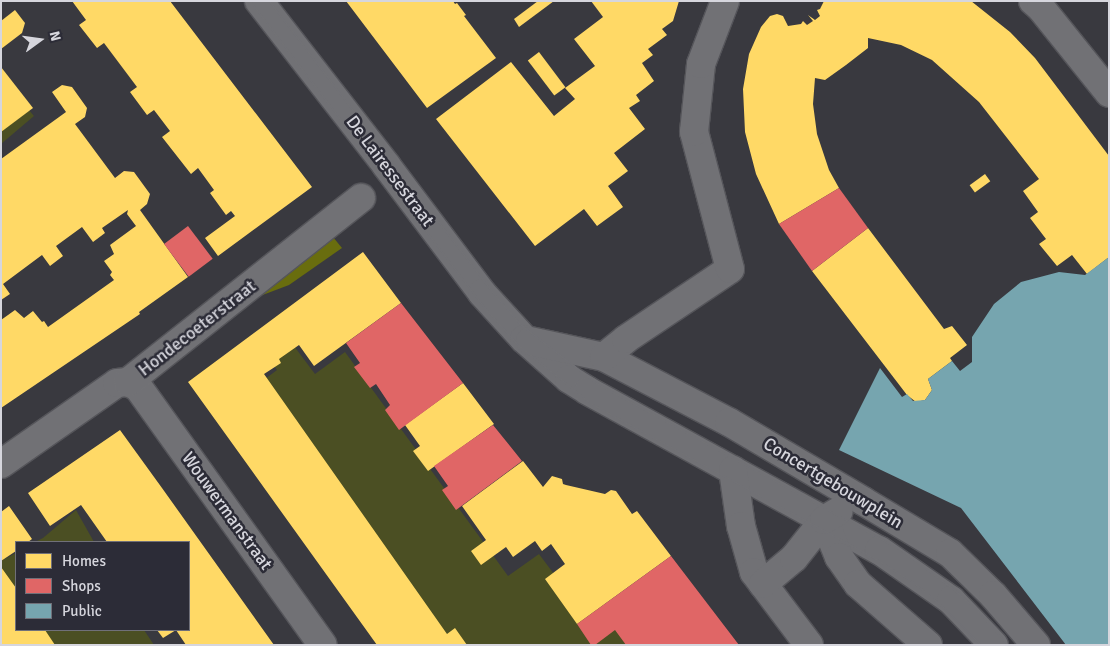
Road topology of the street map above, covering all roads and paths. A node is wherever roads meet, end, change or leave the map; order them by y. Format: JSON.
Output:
{"nodes":[{"id":1,"x":259,"y":1,"type":"edge"},
{"id":2,"x":725,"y":1,"type":"edge"},
{"id":3,"x":1042,"y":4,"type":"edge"},
{"id":4,"x":1109,"y":93,"type":"edge"},
{"id":5,"x":361,"y":198,"type":"dead end"},
{"id":6,"x":524,"y":339,"type":"junction"},
{"id":7,"x":604,"y":357,"type":"junction"},
{"id":8,"x":128,"y":382,"type":"junction"},
{"id":9,"x":1,"y":464,"type":"edge"},
{"id":10,"x":733,"y":470,"type":"junction"},
{"id":11,"x":864,"y":501,"type":"junction"},
{"id":12,"x":824,"y":520,"type":"junction"},
{"id":13,"x":763,"y":584,"type":"junction"},
{"id":14,"x":323,"y":645,"type":"edge"},
{"id":15,"x":810,"y":645,"type":"edge"},
{"id":16,"x":928,"y":645,"type":"edge"},
{"id":17,"x":994,"y":645,"type":"edge"},
{"id":18,"x":1036,"y":645,"type":"edge"}],
"edges":[{"from":1,"to":6,"type":"street","name":"De Lairessestraat"},
{"from":2,"to":7,"type":"street"},
{"from":3,"to":4,"type":"street"},
{"from":5,"to":8,"type":"street","name":"Hondecoeterstraat"},
{"from":6,"to":7,"type":"street","name":"Concertgebouwplein"},
{"from":6,"to":10,"type":"street","name":"Concertgebouwplein"},
{"from":7,"to":11,"type":"street","name":"Concertgebouwplein"},
{"from":8,"to":9,"type":"street","name":"Hondecoeterstraat"},
{"from":8,"to":14,"type":"street","name":"Wouwermanstraat"},
{"from":10,"to":12,"type":"street","name":"Concertgebouwplein"},
{"from":10,"to":13,"type":"street"},
{"from":11,"to":12,"type":"street"},
{"from":11,"to":18,"type":"street","name":"Concertgebouwplein"},
{"from":12,"to":13,"type":"street"},
{"from":12,"to":16,"type":"street","name":"Concertgebouwplein"},
{"from":12,"to":17,"type":"street","name":"Concertgebouwplein"},
{"from":13,"to":15,"type":"street"}]}
